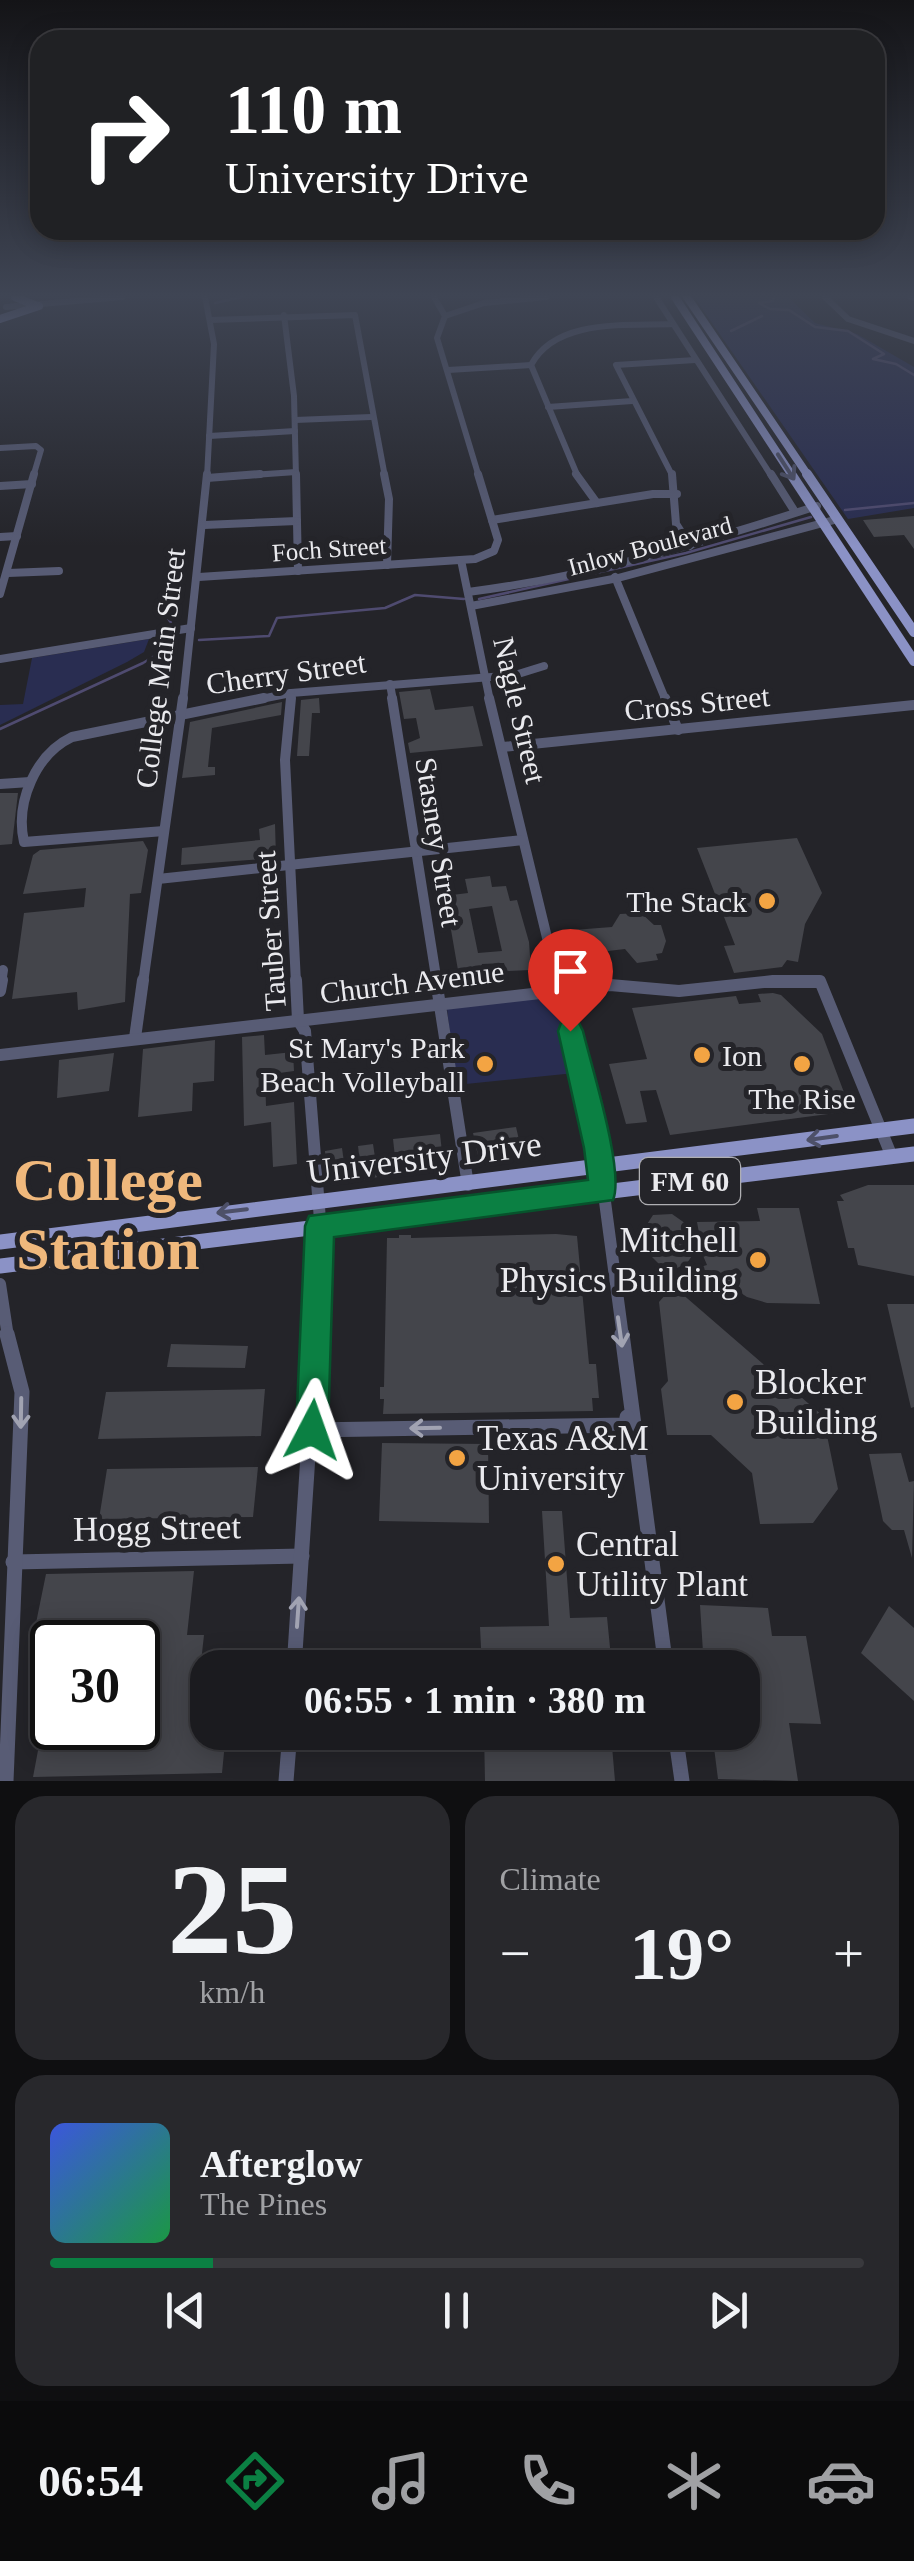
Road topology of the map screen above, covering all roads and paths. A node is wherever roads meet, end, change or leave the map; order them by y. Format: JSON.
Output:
{"nodes":[{"id":1,"x":213,"y":380,"type":"edge"},
{"id":2,"x":290,"y":380,"type":"edge"},
{"id":3,"x":369,"y":380,"type":"edge"},
{"id":4,"x":451,"y":380,"type":"edge"},
{"id":5,"x":537,"y":380,"type":"edge"},
{"id":6,"x":623,"y":380,"type":"edge"},
{"id":7,"x":708,"y":380,"type":"edge"},
{"id":8,"x":728,"y":380,"type":"edge"},
{"id":9,"x":743,"y":380,"type":"edge"},
{"id":10,"x":632,"y":401,"type":"junction"},
{"id":11,"x":759,"y":403,"type":"junction"},
{"id":12,"x":744,"y":404,"type":"junction"},
{"id":13,"x":548,"y":407,"type":"junction"},
{"id":14,"x":372,"y":417,"type":"junction"},
{"id":15,"x":294,"y":420,"type":"junction"},
{"id":16,"x":295,"y":432,"type":"junction"},
{"id":17,"x":210,"y":436,"type":"junction"},
{"id":18,"x":0,"y":448,"type":"edge"},
{"id":19,"x":296,"y":472,"type":"junction"},
{"id":20,"x":207,"y":478,"type":"junction"},
{"id":21,"x":32,"y":484,"type":"junction"},
{"id":22,"x":0,"y":486,"type":"edge"},
{"id":23,"x":677,"y":494,"type":"junction"},
{"id":24,"x":597,"y":503,"type":"junction"},
{"id":25,"x":828,"y":504,"type":"junction"},
{"id":26,"x":812,"y":506,"type":"junction"},
{"id":27,"x":794,"y":512,"type":"junction"},
{"id":28,"x":492,"y":520,"type":"junction"},
{"id":29,"x":838,"y":520,"type":"junction"},
{"id":30,"x":297,"y":521,"type":"junction"},
{"id":31,"x":823,"y":521,"type":"junction"},
{"id":32,"x":204,"y":525,"type":"junction"},
{"id":33,"x":17,"y":536,"type":"junction"},
{"id":34,"x":0,"y":537,"type":"edge"},
{"id":35,"x":690,"y":546,"type":"junction"},
{"id":36,"x":462,"y":560,"type":"junction"},
{"id":37,"x":387,"y":565,"type":"junction"},
{"id":38,"x":872,"y":570,"type":"junction"},
{"id":39,"x":59,"y":571,"type":"dead end"},
{"id":40,"x":298,"y":571,"type":"junction"},
{"id":41,"x":856,"y":571,"type":"junction"},
{"id":42,"x":8,"y":573,"type":"junction"},
{"id":43,"x":615,"y":577,"type":"junction"},
{"id":44,"x":199,"y":578,"type":"junction"},
{"id":45,"x":0,"y":592,"type":"edge"},
{"id":46,"x":468,"y":592,"type":"junction"},
{"id":47,"x":472,"y":606,"type":"junction"},
{"id":48,"x":190,"y":628,"type":"junction"},
{"id":49,"x":893,"y":629,"type":"junction"},
{"id":50,"x":913,"y":629,"type":"edge"},
{"id":51,"x":0,"y":659,"type":"edge"},
{"id":52,"x":914,"y":661,"type":"edge"},
{"id":53,"x":544,"y":666,"type":"dead end"},
{"id":54,"x":484,"y":676,"type":"junction"},
{"id":55,"x":390,"y":684,"type":"junction"},
{"id":56,"x":291,"y":692,"type":"junction"},
{"id":57,"x":914,"y":708,"type":"edge"},
{"id":58,"x":180,"y":715,"type":"junction"},
{"id":59,"x":678,"y":730,"type":"junction"},
{"id":60,"x":503,"y":747,"type":"junction"},
{"id":61,"x":30,"y":782,"type":"junction"},
{"id":62,"x":0,"y":784,"type":"edge"},
{"id":63,"x":164,"y":831,"type":"junction"},
{"id":64,"x":523,"y":840,"type":"junction"},
{"id":65,"x":414,"y":852,"type":"junction"},
{"id":66,"x":290,"y":864,"type":"junction"},
{"id":67,"x":158,"y":878,"type":"junction"},
{"id":68,"x":3,"y":970,"type":"dead end"},
{"id":69,"x":560,"y":990,"type":"junction"},
{"id":70,"x":0,"y":991,"type":"edge"},
{"id":71,"x":440,"y":1003,"type":"junction"},
{"id":72,"x":298,"y":1020,"type":"junction"},
{"id":73,"x":135,"y":1038,"type":"junction"},
{"id":74,"x":0,"y":1055,"type":"edge"},
{"id":75,"x":914,"y":1126,"type":"edge"},
{"id":76,"x":880,"y":1130,"type":"junction"},
{"id":77,"x":914,"y":1154,"type":"edge"},
{"id":78,"x":892,"y":1157,"type":"junction"},
{"id":79,"x":600,"y":1167,"type":"junction"},
{"id":80,"x":468,"y":1186,"type":"junction"},
{"id":81,"x":603,"y":1191,"type":"junction"},
{"id":82,"x":317,"y":1202,"type":"junction"},
{"id":83,"x":320,"y":1226,"type":"junction"},
{"id":84,"x":0,"y":1242,"type":"edge"},
{"id":85,"x":0,"y":1266,"type":"edge"},
{"id":86,"x":0,"y":1284,"type":"edge"},
{"id":87,"x":627,"y":1376,"type":"junction"},
{"id":88,"x":312,"y":1430,"type":"junction"},
{"id":89,"x":302,"y":1556,"type":"junction"},
{"id":90,"x":12,"y":1562,"type":"junction"},
{"id":91,"x":295,"y":1650,"type":"edge"},
{"id":92,"x":664,"y":1650,"type":"edge"},
{"id":93,"x":289,"y":1750,"type":"edge"},
{"id":94,"x":678,"y":1750,"type":"edge"},
{"id":95,"x":6,"y":1781,"type":"edge"},
{"id":96,"x":286,"y":1781,"type":"edge"},
{"id":97,"x":682,"y":1781,"type":"edge"}],
"edges":[{"from":1,"to":17,"type":"street","name":"College Main Street"},
{"from":2,"to":15,"type":"street"},
{"from":3,"to":14,"type":"street"},
{"from":4,"to":28,"type":"street"},
{"from":5,"to":13,"type":"street"},
{"from":6,"to":10,"type":"street"},
{"from":7,"to":27,"type":"street"},
{"from":8,"to":12,"type":"main road"},
{"from":9,"to":11,"type":"main road"},
{"from":10,"to":13,"type":"street"},
{"from":10,"to":23,"type":"street"},
{"from":11,"to":12,"type":"main road"},
{"from":11,"to":25,"type":"main road"},
{"from":12,"to":26,"type":"main road","one_way":true},
{"from":13,"to":24,"type":"street"},
{"from":14,"to":15,"type":"street"},
{"from":14,"to":37,"type":"street"},
{"from":15,"to":16,"type":"street"},
{"from":16,"to":17,"type":"street"},
{"from":16,"to":19,"type":"street"},
{"from":17,"to":20,"type":"street","name":"College Main Street"},
{"from":18,"to":21,"type":"street"},
{"from":19,"to":20,"type":"street"},
{"from":19,"to":30,"type":"street"},
{"from":20,"to":32,"type":"street","name":"College Main Street"},
{"from":21,"to":22,"type":"street"},
{"from":21,"to":33,"type":"street"},
{"from":23,"to":24,"type":"street"},
{"from":23,"to":35,"type":"street"},
{"from":24,"to":28,"type":"street"},
{"from":25,"to":26,"type":"street","name":"Inlow Boulevard"},
{"from":25,"to":29,"type":"main road"},
{"from":26,"to":27,"type":"street","name":"Inlow Boulevard"},
{"from":26,"to":31,"type":"main road"},
{"from":27,"to":35,"type":"street","name":"Inlow Boulevard"},
{"from":28,"to":36,"type":"street"},
{"from":29,"to":31,"type":"street","name":"Inlow Boulevard"},
{"from":29,"to":38,"type":"main road"},
{"from":30,"to":32,"type":"street"},
{"from":30,"to":40,"type":"street"},
{"from":31,"to":41,"type":"main road"},
{"from":31,"to":43,"type":"street","name":"Inlow Boulevard"},
{"from":32,"to":44,"type":"street","name":"College Main Street"},
{"from":33,"to":34,"type":"street"},
{"from":33,"to":42,"type":"street"},
{"from":35,"to":46,"type":"street","name":"Inlow Boulevard"},
{"from":36,"to":37,"type":"street","name":"Foch Street"},
{"from":36,"to":46,"type":"street","name":"Nagle Street"},
{"from":37,"to":40,"type":"street","name":"Foch Street"},
{"from":38,"to":41,"type":"main road"},
{"from":38,"to":50,"type":"main road"},
{"from":39,"to":42,"type":"street"},
{"from":40,"to":44,"type":"street","name":"Foch Street"},
{"from":41,"to":49,"type":"main road"},
{"from":42,"to":45,"type":"street"},
{"from":43,"to":47,"type":"street","name":"Inlow Boulevard"},
{"from":43,"to":59,"type":"street"},
{"from":44,"to":48,"type":"street","name":"College Main Street"},
{"from":46,"to":47,"type":"street","name":"Nagle Street"},
{"from":47,"to":54,"type":"street","name":"Nagle Street"},
{"from":48,"to":51,"type":"street"},
{"from":48,"to":58,"type":"street","name":"College Main Street"},
{"from":49,"to":50,"type":"street"},
{"from":49,"to":52,"type":"main road"},
{"from":53,"to":54,"type":"street","name":"Cherry Street"},
{"from":54,"to":55,"type":"street","name":"Cherry Street"},
{"from":54,"to":60,"type":"street","name":"Nagle Street"},
{"from":55,"to":56,"type":"street","name":"Cherry Street"},
{"from":55,"to":65,"type":"street","name":"Stasney Street"},
{"from":56,"to":58,"type":"street","name":"Cherry Street"},
{"from":56,"to":66,"type":"street","name":"Tauber Street"},
{"from":57,"to":59,"type":"street","name":"Cross Street"},
{"from":58,"to":61,"type":"street","name":"Cherry Street"},
{"from":58,"to":63,"type":"street","name":"College Main Street"},
{"from":59,"to":60,"type":"street","name":"Cross Street"},
{"from":60,"to":64,"type":"street","name":"Nagle Street"},
{"from":61,"to":62,"type":"street"},
{"from":61,"to":63,"type":"street"},
{"from":63,"to":67,"type":"street","name":"College Main Street"},
{"from":64,"to":65,"type":"street"},
{"from":64,"to":69,"type":"street","name":"Nagle Street"},
{"from":65,"to":66,"type":"street"},
{"from":65,"to":71,"type":"street","name":"Stasney Street"},
{"from":66,"to":67,"type":"street"},
{"from":66,"to":72,"type":"street","name":"Tauber Street"},
{"from":67,"to":73,"type":"street","name":"College Main Street"},
{"from":68,"to":70,"type":"street"},
{"from":69,"to":71,"type":"street","name":"Church Avenue"},
{"from":69,"to":76,"type":"street","name":"Church Avenue"},
{"from":69,"to":79,"type":"street","name":"Nagle Street"},
{"from":71,"to":72,"type":"street","name":"Church Avenue"},
{"from":71,"to":80,"type":"street","name":"Stasney Street"},
{"from":72,"to":73,"type":"street","name":"Church Avenue"},
{"from":72,"to":82,"type":"street","name":"Tauber Street"},
{"from":73,"to":74,"type":"street","name":"Church Avenue"},
{"from":75,"to":76,"type":"main road","name":"University Drive","number":"FM 60"},
{"from":76,"to":78,"type":"street","name":"Church Avenue"},
{"from":76,"to":79,"type":"main road","name":"University Drive","number":"FM 60","one_way":true},
{"from":77,"to":78,"type":"main road","name":"University Drive","number":"FM 60"},
{"from":78,"to":81,"type":"main road","name":"University Drive","number":"FM 60"},
{"from":79,"to":80,"type":"main road","name":"University Drive","number":"FM 60"},
{"from":79,"to":81,"type":"street","name":"Nagle Street"},
{"from":80,"to":82,"type":"main road","name":"University Drive","number":"FM 60"},
{"from":81,"to":83,"type":"main road","name":"University Drive","number":"FM 60"},
{"from":81,"to":87,"type":"street","name":"Nagle Street","one_way":true},
{"from":82,"to":83,"type":"street","name":"Tauber Street"},
{"from":82,"to":84,"type":"main road","name":"University Drive","number":"FM 60","one_way":true},
{"from":83,"to":85,"type":"main road","name":"University Drive","number":"FM 60"},
{"from":83,"to":88,"type":"street","name":"Tauber Street"},
{"from":86,"to":90,"type":"street","one_way":true},
{"from":87,"to":88,"type":"street","one_way":true},
{"from":87,"to":92,"type":"street"},
{"from":88,"to":89,"type":"street","name":"Tauber Street"},
{"from":89,"to":90,"type":"street","name":"Hogg Street"},
{"from":91,"to":89,"type":"street","name":"Tauber Street","one_way":true},
{"from":90,"to":95,"type":"street"},
{"from":93,"to":96,"type":"street"},
{"from":94,"to":97,"type":"street"}]}
